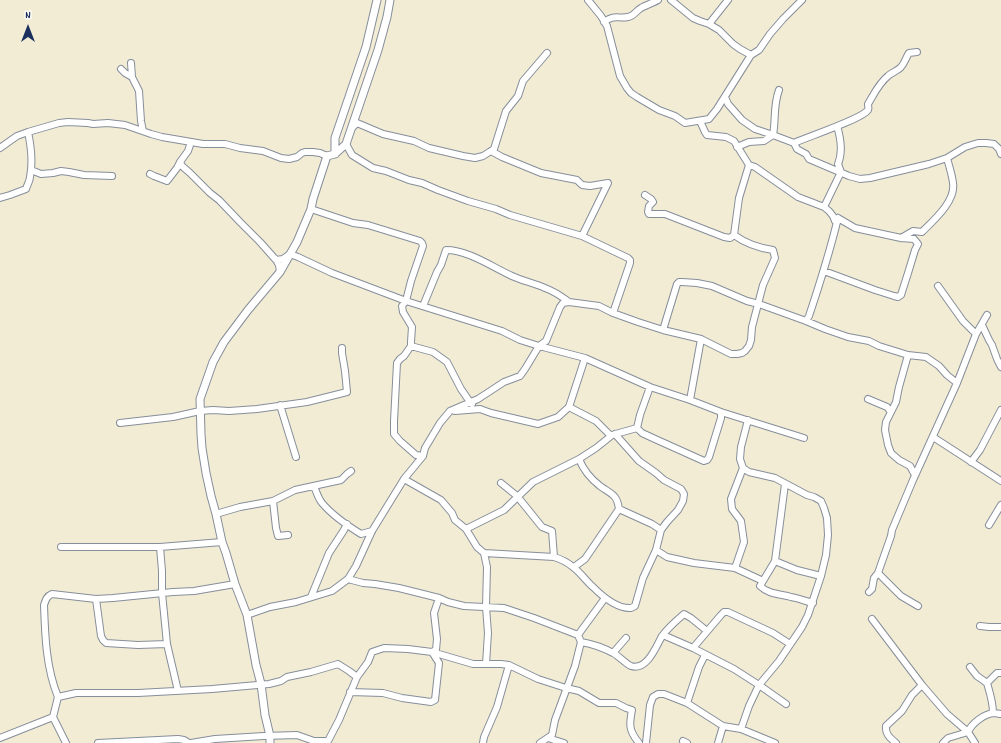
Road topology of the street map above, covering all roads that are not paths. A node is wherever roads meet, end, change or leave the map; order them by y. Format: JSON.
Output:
{"nodes":[{"id":1,"x":377,"y":0,"type":"edge"},
{"id":2,"x":390,"y":0,"type":"edge"},
{"id":3,"x":588,"y":0,"type":"edge"},
{"id":4,"x":658,"y":0,"type":"edge"},
{"id":5,"x":671,"y":0,"type":"edge"},
{"id":6,"x":728,"y":0,"type":"edge"},
{"id":7,"x":802,"y":0,"type":"edge"},
{"id":8,"x":604,"y":22,"type":"junction"},
{"id":9,"x":710,"y":24,"type":"junction"},
{"id":10,"x":917,"y":52,"type":"dead end"},
{"id":11,"x":547,"y":53,"type":"dead end"},
{"id":12,"x":751,"y":55,"type":"junction"},
{"id":13,"x":131,"y":63,"type":"dead end"},
{"id":14,"x":121,"y":68,"type":"dead end"},
{"id":15,"x":132,"y":77,"type":"junction"},
{"id":16,"x":779,"y":90,"type":"dead end"},
{"id":17,"x":725,"y":97,"type":"junction"},
{"id":18,"x":700,"y":121,"type":"junction"},
{"id":19,"x":837,"y":126,"type":"junction"},
{"id":20,"x":353,"y":127,"type":"junction"},
{"id":21,"x":143,"y":131,"type":"junction"},
{"id":22,"x":28,"y":132,"type":"junction"},
{"id":23,"x":773,"y":135,"type":"junction"},
{"id":24,"x":191,"y":142,"type":"junction"},
{"id":25,"x":794,"y":143,"type":"junction"},
{"id":26,"x":346,"y":144,"type":"junction"},
{"id":27,"x":737,"y":147,"type":"junction"},
{"id":28,"x":0,"y":148,"type":"edge"},
{"id":29,"x":491,"y":151,"type":"junction"},
{"id":30,"x":335,"y":154,"type":"junction"},
{"id":31,"x":1001,"y":154,"type":"edge"},
{"id":32,"x":327,"y":156,"type":"junction"},
{"id":33,"x":947,"y":158,"type":"junction"},
{"id":34,"x":180,"y":162,"type":"junction"},
{"id":35,"x":749,"y":165,"type":"junction"},
{"id":36,"x":31,"y":170,"type":"junction"},
{"id":37,"x":841,"y":172,"type":"junction"},
{"id":38,"x":150,"y":174,"type":"dead end"},
{"id":39,"x":112,"y":176,"type":"dead end"},
{"id":40,"x":645,"y":195,"type":"dead end"},
{"id":41,"x":0,"y":198,"type":"edge"},
{"id":42,"x":824,"y":207,"type":"junction"},
{"id":43,"x":311,"y":209,"type":"junction"},
{"id":44,"x":838,"y":218,"type":"junction"},
{"id":45,"x":582,"y":236,"type":"junction"},
{"id":46,"x":734,"y":236,"type":"junction"},
{"id":47,"x":901,"y":238,"type":"junction"},
{"id":48,"x":290,"y":254,"type":"junction"},
{"id":49,"x":276,"y":260,"type":"junction"},
{"id":50,"x":824,"y":270,"type":"junction"},
{"id":51,"x":280,"y":272,"type":"junction"},
{"id":52,"x":938,"y":286,"type":"dead end"},
{"id":53,"x":406,"y":301,"type":"junction"},
{"id":54,"x":569,"y":302,"type":"junction"},
{"id":55,"x":759,"y":304,"type":"junction"},
{"id":56,"x":423,"y":306,"type":"junction"},
{"id":57,"x":613,"y":313,"type":"junction"},
{"id":58,"x":987,"y":315,"type":"dead end"},
{"id":59,"x":806,"y":321,"type":"junction"},
{"id":60,"x":982,"y":325,"type":"junction"},
{"id":61,"x":663,"y":330,"type":"junction"},
{"id":62,"x":976,"y":334,"type":"junction"},
{"id":63,"x":701,"y":339,"type":"junction"},
{"id":64,"x":411,"y":346,"type":"junction"},
{"id":65,"x":539,"y":346,"type":"junction"},
{"id":66,"x":342,"y":348,"type":"dead end"},
{"id":67,"x":908,"y":355,"type":"junction"},
{"id":68,"x":585,"y":358,"type":"junction"},
{"id":69,"x":1001,"y":366,"type":"edge"},
{"id":70,"x":957,"y":383,"type":"junction"},
{"id":71,"x":650,"y":387,"type":"junction"},
{"id":72,"x":868,"y":399,"type":"dead end"},
{"id":73,"x":690,"y":400,"type":"junction"},
{"id":74,"x":470,"y":402,"type":"junction"},
{"id":75,"x":280,"y":405,"type":"junction"},
{"id":76,"x":569,"y":407,"type":"junction"},
{"id":77,"x":480,"y":409,"type":"junction"},
{"id":78,"x":200,"y":410,"type":"junction"},
{"id":79,"x":1001,"y":410,"type":"edge"},
{"id":80,"x":450,"y":412,"type":"junction"},
{"id":81,"x":721,"y":412,"type":"junction"},
{"id":82,"x":891,"y":412,"type":"junction"},
{"id":83,"x":748,"y":420,"type":"junction"},
{"id":84,"x":120,"y":423,"type":"dead end"},
{"id":85,"x":637,"y":428,"type":"junction"},
{"id":86,"x":613,"y":435,"type":"junction"},
{"id":87,"x":933,"y":437,"type":"junction"},
{"id":88,"x":804,"y":438,"type":"dead end"},
{"id":89,"x":423,"y":456,"type":"junction"},
{"id":90,"x":296,"y":457,"type":"dead end"},
{"id":91,"x":578,"y":459,"type":"junction"},
{"id":92,"x":972,"y":462,"type":"junction"},
{"id":93,"x":743,"y":468,"type":"junction"},
{"id":94,"x":351,"y":472,"type":"dead end"},
{"id":95,"x":915,"y":475,"type":"junction"},
{"id":96,"x":404,"y":478,"type":"junction"},
{"id":97,"x":1001,"y":481,"type":"edge"},
{"id":98,"x":501,"y":483,"type":"dead end"},
{"id":99,"x":785,"y":484,"type":"junction"},
{"id":100,"x":314,"y":486,"type":"junction"},
{"id":101,"x":518,"y":496,"type":"junction"},
{"id":102,"x":273,"y":501,"type":"junction"},
{"id":103,"x":1001,"y":505,"type":"edge"},
{"id":104,"x":619,"y":509,"type":"junction"},
{"id":105,"x":216,"y":514,"type":"junction"},
{"id":106,"x":347,"y":524,"type":"junction"},
{"id":107,"x":989,"y":525,"type":"dead end"},
{"id":108,"x":466,"y":529,"type":"junction"},
{"id":109,"x":661,"y":530,"type":"junction"},
{"id":110,"x":372,"y":531,"type":"junction"},
{"id":111,"x":288,"y":535,"type":"dead end"},
{"id":112,"x":222,"y":542,"type":"junction"},
{"id":113,"x":61,"y":547,"type":"dead end"},
{"id":114,"x":160,"y":547,"type":"junction"},
{"id":115,"x":656,"y":550,"type":"junction"},
{"id":116,"x":484,"y":553,"type":"junction"},
{"id":117,"x":554,"y":557,"type":"junction"},
{"id":118,"x":774,"y":561,"type":"junction"},
{"id":119,"x":574,"y":567,"type":"junction"},
{"id":120,"x":735,"y":568,"type":"junction"},
{"id":121,"x":878,"y":573,"type":"junction"},
{"id":122,"x":821,"y":576,"type":"junction"},
{"id":123,"x":348,"y":580,"type":"junction"},
{"id":124,"x":763,"y":581,"type":"junction"},
{"id":125,"x":235,"y":584,"type":"junction"},
{"id":126,"x":869,"y":592,"type":"dead end"},
{"id":127,"x":162,"y":593,"type":"junction"},
{"id":128,"x":311,"y":597,"type":"junction"},
{"id":129,"x":439,"y":598,"type":"junction"},
{"id":130,"x":605,"y":598,"type":"junction"},
{"id":131,"x":96,"y":599,"type":"junction"},
{"id":132,"x":813,"y":603,"type":"junction"},
{"id":133,"x":486,"y":606,"type":"junction"},
{"id":134,"x":918,"y":606,"type":"dead end"},
{"id":135,"x":247,"y":615,"type":"junction"},
{"id":136,"x":872,"y":620,"type":"dead end"},
{"id":137,"x":980,"y":626,"type":"dead end"},
{"id":138,"x":1001,"y":626,"type":"edge"},
{"id":139,"x":707,"y":631,"type":"junction"},
{"id":140,"x":578,"y":635,"type":"junction"},
{"id":141,"x":663,"y":635,"type":"junction"},
{"id":142,"x":626,"y":638,"type":"dead end"},
{"id":143,"x":582,"y":642,"type":"junction"},
{"id":144,"x":167,"y":644,"type":"junction"},
{"id":145,"x":790,"y":644,"type":"junction"},
{"id":146,"x":693,"y":648,"type":"junction"},
{"id":147,"x":432,"y":652,"type":"junction"},
{"id":148,"x":613,"y":653,"type":"junction"},
{"id":149,"x":705,"y":655,"type":"junction"},
{"id":150,"x":486,"y":664,"type":"junction"},
{"id":151,"x":509,"y":665,"type":"junction"},
{"id":152,"x":970,"y":666,"type":"dead end"},
{"id":153,"x":1001,"y":673,"type":"edge"},
{"id":154,"x":357,"y":677,"type":"junction"},
{"id":155,"x":987,"y":683,"type":"junction"},
{"id":156,"x":261,"y":684,"type":"junction"},
{"id":157,"x":759,"y":685,"type":"junction"},
{"id":158,"x":922,"y":685,"type":"junction"},
{"id":159,"x":566,"y":688,"type":"junction"},
{"id":160,"x":178,"y":691,"type":"junction"},
{"id":161,"x":350,"y":692,"type":"junction"},
{"id":162,"x":58,"y":697,"type":"junction"},
{"id":163,"x":687,"y":703,"type":"junction"},
{"id":164,"x":786,"y":704,"type":"dead end"},
{"id":165,"x":994,"y":713,"type":"junction"},
{"id":166,"x":1001,"y":714,"type":"edge"},
{"id":167,"x":53,"y":717,"type":"junction"},
{"id":168,"x":723,"y":726,"type":"junction"},
{"id":169,"x":741,"y":729,"type":"junction"},
{"id":170,"x":968,"y":732,"type":"junction"},
{"id":171,"x":0,"y":738,"type":"edge"},
{"id":172,"x":548,"y":738,"type":"junction"},
{"id":173,"x":270,"y":740,"type":"edge"},
{"id":174,"x":330,"y":742,"type":"edge"},
{"id":175,"x":66,"y":743,"type":"edge"},
{"id":176,"x":98,"y":743,"type":"edge"},
{"id":177,"x":190,"y":743,"type":"edge"},
{"id":178,"x":483,"y":743,"type":"edge"},
{"id":179,"x":540,"y":743,"type":"edge"},
{"id":180,"x":564,"y":743,"type":"edge"},
{"id":181,"x":639,"y":743,"type":"edge"},
{"id":182,"x":646,"y":743,"type":"edge"},
{"id":183,"x":718,"y":743,"type":"edge"},
{"id":184,"x":775,"y":743,"type":"edge"},
{"id":185,"x":896,"y":743,"type":"edge"},
{"id":186,"x":943,"y":743,"type":"edge"},
{"id":187,"x":975,"y":743,"type":"edge"}],
"edges":[{"from":1,"to":30,"type":"main road"},
{"from":2,"to":20,"type":"main road"},
{"from":3,"to":8,"type":"street"},
{"from":4,"to":8,"type":"street"},
{"from":5,"to":9,"type":"street"},
{"from":6,"to":9,"type":"street"},
{"from":7,"to":12,"type":"street"},
{"from":8,"to":18,"type":"street"},
{"from":9,"to":12,"type":"street"},
{"from":10,"to":19,"type":"street"},
{"from":11,"to":29,"type":"street"},
{"from":12,"to":17,"type":"street"},
{"from":13,"to":15,"type":"street"},
{"from":14,"to":15,"type":"street"},
{"from":15,"to":21,"type":"street"},
{"from":16,"to":23,"type":"street"},
{"from":17,"to":18,"type":"street"},
{"from":17,"to":23,"type":"street"},
{"from":18,"to":27,"type":"street"},
{"from":19,"to":25,"type":"street"},
{"from":19,"to":37,"type":"street"},
{"from":20,"to":26,"type":"main road"},
{"from":20,"to":29,"type":"street"},
{"from":21,"to":22,"type":"street"},
{"from":21,"to":24,"type":"street"},
{"from":22,"to":28,"type":"street"},
{"from":22,"to":36,"type":"street"},
{"from":23,"to":25,"type":"street"},
{"from":23,"to":27,"type":"street"},
{"from":24,"to":32,"type":"street"},
{"from":24,"to":34,"type":"street"},
{"from":25,"to":37,"type":"street"},
{"from":26,"to":30,"type":"main road"},
{"from":26,"to":45,"type":"street"},
{"from":27,"to":35,"type":"street"},
{"from":29,"to":45,"type":"street"},
{"from":30,"to":32,"type":"main road"},
{"from":31,"to":33,"type":"street"},
{"from":32,"to":43,"type":"main road"},
{"from":33,"to":37,"type":"street"},
{"from":33,"to":47,"type":"street"},
{"from":34,"to":38,"type":"street"},
{"from":34,"to":49,"type":"street"},
{"from":35,"to":42,"type":"street"},
{"from":35,"to":46,"type":"street"},
{"from":36,"to":39,"type":"street"},
{"from":36,"to":41,"type":"street"},
{"from":37,"to":42,"type":"street"},
{"from":40,"to":46,"type":"street"},
{"from":42,"to":44,"type":"street"},
{"from":43,"to":48,"type":"main road"},
{"from":43,"to":53,"type":"street"},
{"from":44,"to":47,"type":"street"},
{"from":44,"to":50,"type":"street"},
{"from":45,"to":57,"type":"street"},
{"from":46,"to":55,"type":"street"},
{"from":47,"to":50,"type":"street"},
{"from":48,"to":49,"type":"street"},
{"from":48,"to":51,"type":"main road"},
{"from":48,"to":53,"type":"street"},
{"from":49,"to":51,"type":"street"},
{"from":50,"to":59,"type":"street"},
{"from":51,"to":78,"type":"main road"},
{"from":52,"to":62,"type":"street"},
{"from":53,"to":56,"type":"street"},
{"from":53,"to":64,"type":"street"},
{"from":54,"to":56,"type":"street"},
{"from":54,"to":57,"type":"street"},
{"from":54,"to":65,"type":"street"},
{"from":55,"to":59,"type":"street"},
{"from":55,"to":61,"type":"street"},
{"from":55,"to":63,"type":"street"},
{"from":56,"to":65,"type":"street"},
{"from":57,"to":61,"type":"street"},
{"from":58,"to":60,"type":"street"},
{"from":59,"to":67,"type":"street"},
{"from":60,"to":62,"type":"street"},
{"from":60,"to":69,"type":"street"},
{"from":61,"to":63,"type":"street"},
{"from":62,"to":70,"type":"street"},
{"from":63,"to":73,"type":"street"},
{"from":64,"to":74,"type":"street"},
{"from":64,"to":89,"type":"street"},
{"from":65,"to":68,"type":"street"},
{"from":65,"to":74,"type":"street"},
{"from":66,"to":75,"type":"street"},
{"from":67,"to":70,"type":"street"},
{"from":67,"to":82,"type":"street"},
{"from":68,"to":71,"type":"street"},
{"from":68,"to":76,"type":"street"},
{"from":70,"to":87,"type":"street"},
{"from":71,"to":73,"type":"street"},
{"from":71,"to":85,"type":"street"},
{"from":72,"to":82,"type":"street"},
{"from":73,"to":81,"type":"street"},
{"from":74,"to":77,"type":"street"},
{"from":74,"to":80,"type":"street"},
{"from":75,"to":78,"type":"street"},
{"from":75,"to":90,"type":"street"},
{"from":76,"to":77,"type":"street"},
{"from":76,"to":86,"type":"street"},
{"from":77,"to":80,"type":"street"},
{"from":78,"to":84,"type":"street"},
{"from":78,"to":105,"type":"main road"},
{"from":79,"to":92,"type":"street"},
{"from":80,"to":89,"type":"street"},
{"from":81,"to":83,"type":"street"},
{"from":81,"to":85,"type":"street"},
{"from":82,"to":95,"type":"street"},
{"from":83,"to":88,"type":"street"},
{"from":83,"to":93,"type":"street"},
{"from":85,"to":86,"type":"street"},
{"from":86,"to":91,"type":"street"},
{"from":86,"to":109,"type":"street"},
{"from":87,"to":92,"type":"street"},
{"from":87,"to":95,"type":"street"},
{"from":89,"to":96,"type":"street"},
{"from":91,"to":101,"type":"street"},
{"from":91,"to":104,"type":"street"},
{"from":92,"to":97,"type":"street"},
{"from":93,"to":99,"type":"street"},
{"from":93,"to":120,"type":"street"},
{"from":94,"to":100,"type":"street"},
{"from":95,"to":121,"type":"street"},
{"from":96,"to":108,"type":"street"},
{"from":96,"to":110,"type":"street"},
{"from":98,"to":101,"type":"street"},
{"from":99,"to":118,"type":"street"},
{"from":99,"to":122,"type":"street"},
{"from":100,"to":102,"type":"street"},
{"from":100,"to":106,"type":"street"},
{"from":101,"to":108,"type":"street"},
{"from":101,"to":117,"type":"street"},
{"from":102,"to":105,"type":"street"},
{"from":102,"to":111,"type":"street"},
{"from":103,"to":107,"type":"street"},
{"from":104,"to":109,"type":"street"},
{"from":104,"to":119,"type":"street"},
{"from":105,"to":112,"type":"main road"},
{"from":106,"to":110,"type":"street"},
{"from":106,"to":128,"type":"street"},
{"from":108,"to":116,"type":"street"},
{"from":109,"to":115,"type":"street"},
{"from":110,"to":123,"type":"street"},
{"from":112,"to":114,"type":"street"},
{"from":112,"to":125,"type":"main road"},
{"from":113,"to":114,"type":"street"},
{"from":114,"to":127,"type":"street"},
{"from":115,"to":120,"type":"street"},
{"from":115,"to":130,"type":"street"},
{"from":116,"to":117,"type":"street"},
{"from":116,"to":133,"type":"street"},
{"from":117,"to":119,"type":"street"},
{"from":118,"to":122,"type":"street"},
{"from":118,"to":124,"type":"street"},
{"from":119,"to":130,"type":"street"},
{"from":120,"to":124,"type":"street"},
{"from":121,"to":126,"type":"street"},
{"from":121,"to":134,"type":"street"},
{"from":122,"to":132,"type":"street"},
{"from":123,"to":128,"type":"street"},
{"from":123,"to":129,"type":"street"},
{"from":124,"to":132,"type":"street"},
{"from":125,"to":127,"type":"street"},
{"from":125,"to":135,"type":"main road"},
{"from":127,"to":131,"type":"street"},
{"from":127,"to":144,"type":"street"},
{"from":128,"to":135,"type":"street"},
{"from":129,"to":133,"type":"street"},
{"from":129,"to":147,"type":"street"},
{"from":130,"to":140,"type":"street"},
{"from":131,"to":144,"type":"street"},
{"from":131,"to":162,"type":"street"},
{"from":132,"to":145,"type":"street"},
{"from":133,"to":140,"type":"street"},
{"from":133,"to":150,"type":"street"},
{"from":135,"to":156,"type":"main road"},
{"from":136,"to":158,"type":"street"},
{"from":137,"to":138,"type":"street"},
{"from":139,"to":141,"type":"street"},
{"from":139,"to":145,"type":"street"},
{"from":139,"to":146,"type":"street"},
{"from":140,"to":143,"type":"street"},
{"from":141,"to":146,"type":"street"},
{"from":141,"to":148,"type":"street"},
{"from":142,"to":148,"type":"street"},
{"from":143,"to":148,"type":"street"},
{"from":143,"to":159,"type":"street"},
{"from":144,"to":160,"type":"street"},
{"from":145,"to":157,"type":"street"},
{"from":146,"to":149,"type":"street"},
{"from":147,"to":150,"type":"street"},
{"from":147,"to":154,"type":"street"},
{"from":147,"to":161,"type":"street"},
{"from":149,"to":157,"type":"street"},
{"from":149,"to":163,"type":"street"},
{"from":150,"to":151,"type":"street"},
{"from":151,"to":159,"type":"street"},
{"from":151,"to":178,"type":"street"},
{"from":152,"to":155,"type":"street"},
{"from":153,"to":155,"type":"street"},
{"from":154,"to":156,"type":"street"},
{"from":154,"to":161,"type":"street"},
{"from":155,"to":165,"type":"street"},
{"from":156,"to":160,"type":"street"},
{"from":156,"to":173,"type":"main road"},
{"from":157,"to":164,"type":"street"},
{"from":157,"to":169,"type":"street"},
{"from":158,"to":170,"type":"street"},
{"from":158,"to":185,"type":"street"},
{"from":159,"to":172,"type":"street"},
{"from":159,"to":181,"type":"street"},
{"from":160,"to":162,"type":"street"},
{"from":161,"to":174,"type":"street"},
{"from":162,"to":167,"type":"street"},
{"from":163,"to":168,"type":"street"},
{"from":163,"to":182,"type":"street"},
{"from":165,"to":166,"type":"street"},
{"from":165,"to":170,"type":"street"},
{"from":167,"to":171,"type":"street"},
{"from":167,"to":175,"type":"street"},
{"from":168,"to":169,"type":"street"},
{"from":168,"to":183,"type":"street"},
{"from":169,"to":184,"type":"street"},
{"from":170,"to":186,"type":"street"},
{"from":170,"to":187,"type":"street"},
{"from":172,"to":179,"type":"street"},
{"from":172,"to":180,"type":"street"},
{"from":173,"to":174,"type":"street"},
{"from":173,"to":177,"type":"street"},
{"from":176,"to":177,"type":"street"}]}
